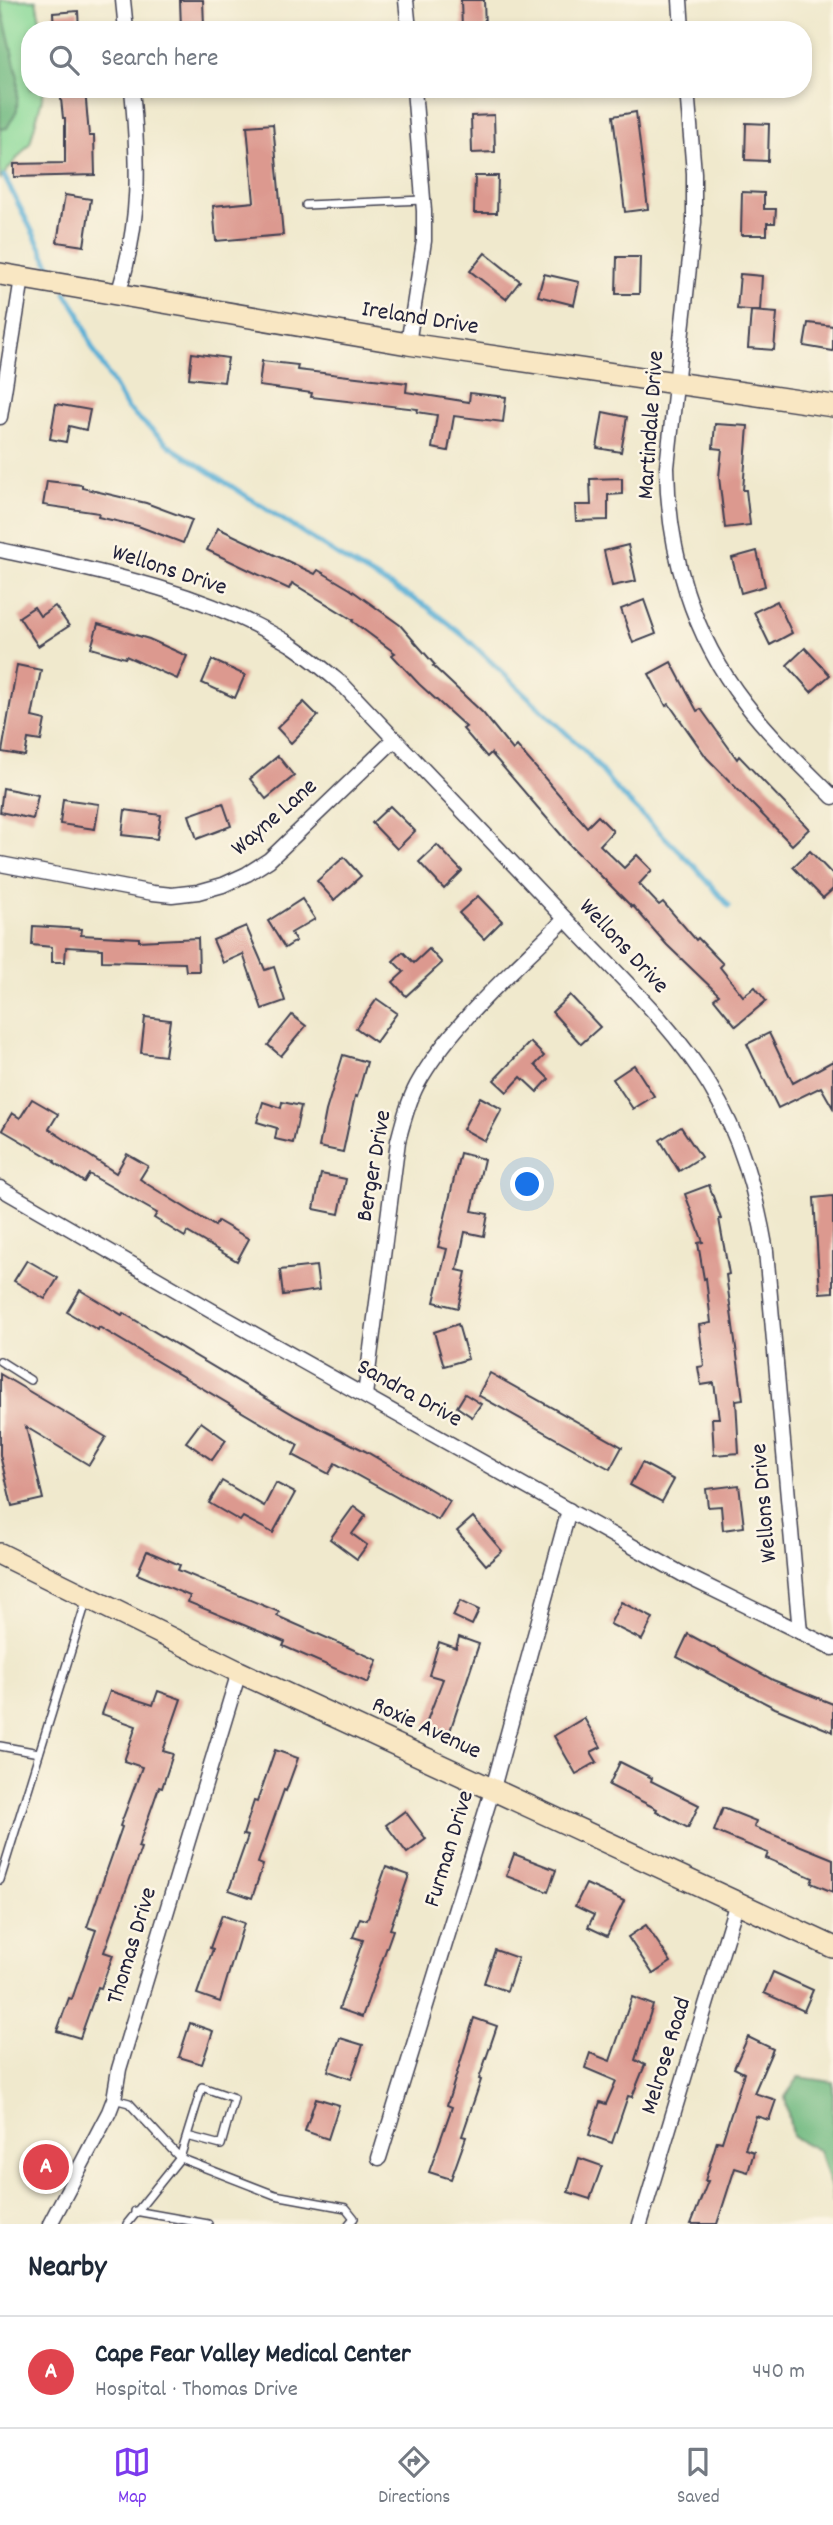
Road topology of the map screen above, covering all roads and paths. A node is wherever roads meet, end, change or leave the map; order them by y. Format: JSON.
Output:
{"nodes":[{"id":1,"x":123,"y":0,"type":"edge"},
{"id":2,"x":406,"y":0,"type":"edge"},
{"id":3,"x":680,"y":0,"type":"edge"},
{"id":4,"x":125,"y":21,"type":"edge"},
{"id":5,"x":407,"y":21,"type":"edge"},
{"id":6,"x":681,"y":21,"type":"edge"},
{"id":7,"x":133,"y":98,"type":"edge"},
{"id":8,"x":415,"y":98,"type":"edge"},
{"id":9,"x":688,"y":98,"type":"edge"},
{"id":10,"x":423,"y":200,"type":"junction"},
{"id":11,"x":306,"y":205,"type":"dead end"},
{"id":12,"x":0,"y":274,"type":"edge"},
{"id":13,"x":22,"y":278,"type":"junction"},
{"id":14,"x":118,"y":295,"type":"junction"},
{"id":15,"x":408,"y":344,"type":"junction"},
{"id":16,"x":677,"y":384,"type":"junction"},
{"id":17,"x":833,"y":406,"type":"edge"},
{"id":18,"x":0,"y":417,"type":"edge"},
{"id":19,"x":0,"y":550,"type":"edge"},
{"id":20,"x":395,"y":739,"type":"junction"},
{"id":21,"x":833,"y":797,"type":"edge"},
{"id":22,"x":0,"y":864,"type":"edge"},
{"id":23,"x":565,"y":919,"type":"junction"},
{"id":24,"x":0,"y":1188,"type":"edge"},
{"id":25,"x":0,"y":1361,"type":"edge"},
{"id":26,"x":30,"y":1380,"type":"dead end"},
{"id":27,"x":365,"y":1395,"type":"junction"},
{"id":28,"x":569,"y":1510,"type":"junction"},
{"id":29,"x":0,"y":1554,"type":"edge"},
{"id":30,"x":87,"y":1598,"type":"junction"},
{"id":31,"x":800,"y":1632,"type":"junction"},
{"id":32,"x":833,"y":1648,"type":"edge"},
{"id":33,"x":239,"y":1672,"type":"junction"},
{"id":34,"x":0,"y":1746,"type":"edge"},
{"id":35,"x":39,"y":1753,"type":"junction"},
{"id":36,"x":493,"y":1788,"type":"junction"},
{"id":37,"x":0,"y":1880,"type":"edge"},
{"id":38,"x":737,"y":1902,"type":"junction"},
{"id":39,"x":833,"y":1947,"type":"edge"},
{"id":40,"x":114,"y":2099,"type":"junction"},
{"id":41,"x":187,"y":2136,"type":"junction"},
{"id":42,"x":180,"y":2158,"type":"junction"},
{"id":43,"x":379,"y":2158,"type":"dead end"},
{"id":44,"x":135,"y":2211,"type":"junction"},
{"id":45,"x":50,"y":2224,"type":"edge"},
{"id":46,"x":127,"y":2224,"type":"edge"},
{"id":47,"x":208,"y":2224,"type":"edge"},
{"id":48,"x":349,"y":2224,"type":"edge"},
{"id":49,"x":640,"y":2224,"type":"edge"}],
"edges":[{"from":1,"to":4,"type":"street"},
{"from":2,"to":5,"type":"street"},
{"from":3,"to":6,"type":"street"},
{"from":7,"to":14,"type":"street"},
{"from":8,"to":10,"type":"street"},
{"from":9,"to":16,"type":"street","name":"Martindale Drive"},
{"from":10,"to":11,"type":"lane"},
{"from":10,"to":15,"type":"street"},
{"from":12,"to":13,"type":"street","name":"Ireland Drive"},
{"from":13,"to":14,"type":"street","name":"Ireland Drive"},
{"from":13,"to":18,"type":"street"},
{"from":14,"to":15,"type":"street","name":"Ireland Drive"},
{"from":15,"to":16,"type":"street","name":"Ireland Drive"},
{"from":16,"to":17,"type":"street","name":"Ireland Drive"},
{"from":16,"to":21,"type":"street","name":"Martindale Drive"},
{"from":19,"to":20,"type":"street","name":"Wellons Drive"},
{"from":20,"to":22,"type":"street","name":"Wayne Lane"},
{"from":20,"to":23,"type":"street","name":"Wellons Drive"},
{"from":23,"to":27,"type":"street","name":"Berger Drive"},
{"from":23,"to":31,"type":"street","name":"Wellons Drive"},
{"from":24,"to":27,"type":"street","name":"Sandra Drive"},
{"from":25,"to":26,"type":"lane"},
{"from":27,"to":28,"type":"street","name":"Sandra Drive"},
{"from":28,"to":31,"type":"street","name":"Sandra Drive"},
{"from":28,"to":36,"type":"street","name":"Furman Drive"},
{"from":29,"to":30,"type":"street","name":"Roxie Avenue"},
{"from":30,"to":33,"type":"street","name":"Roxie Avenue"},
{"from":30,"to":35,"type":"lane"},
{"from":31,"to":32,"type":"street"},
{"from":33,"to":36,"type":"street","name":"Roxie Avenue"},
{"from":33,"to":40,"type":"street","name":"Thomas Drive"},
{"from":34,"to":35,"type":"lane"},
{"from":35,"to":37,"type":"lane"},
{"from":36,"to":38,"type":"street","name":"Roxie Avenue"},
{"from":36,"to":43,"type":"street","name":"Furman Drive"},
{"from":38,"to":39,"type":"street","name":"Roxie Avenue"},
{"from":38,"to":49,"type":"street","name":"Melrose Road"},
{"from":40,"to":42,"type":"lane"},
{"from":40,"to":45,"type":"street","name":"Thomas Drive"},
{"from":41,"to":41,"type":"lane"},
{"from":41,"to":42,"type":"lane"},
{"from":42,"to":44,"type":"lane"},
{"from":42,"to":48,"type":"lane"},
{"from":44,"to":46,"type":"lane"},
{"from":44,"to":47,"type":"lane"}]}
